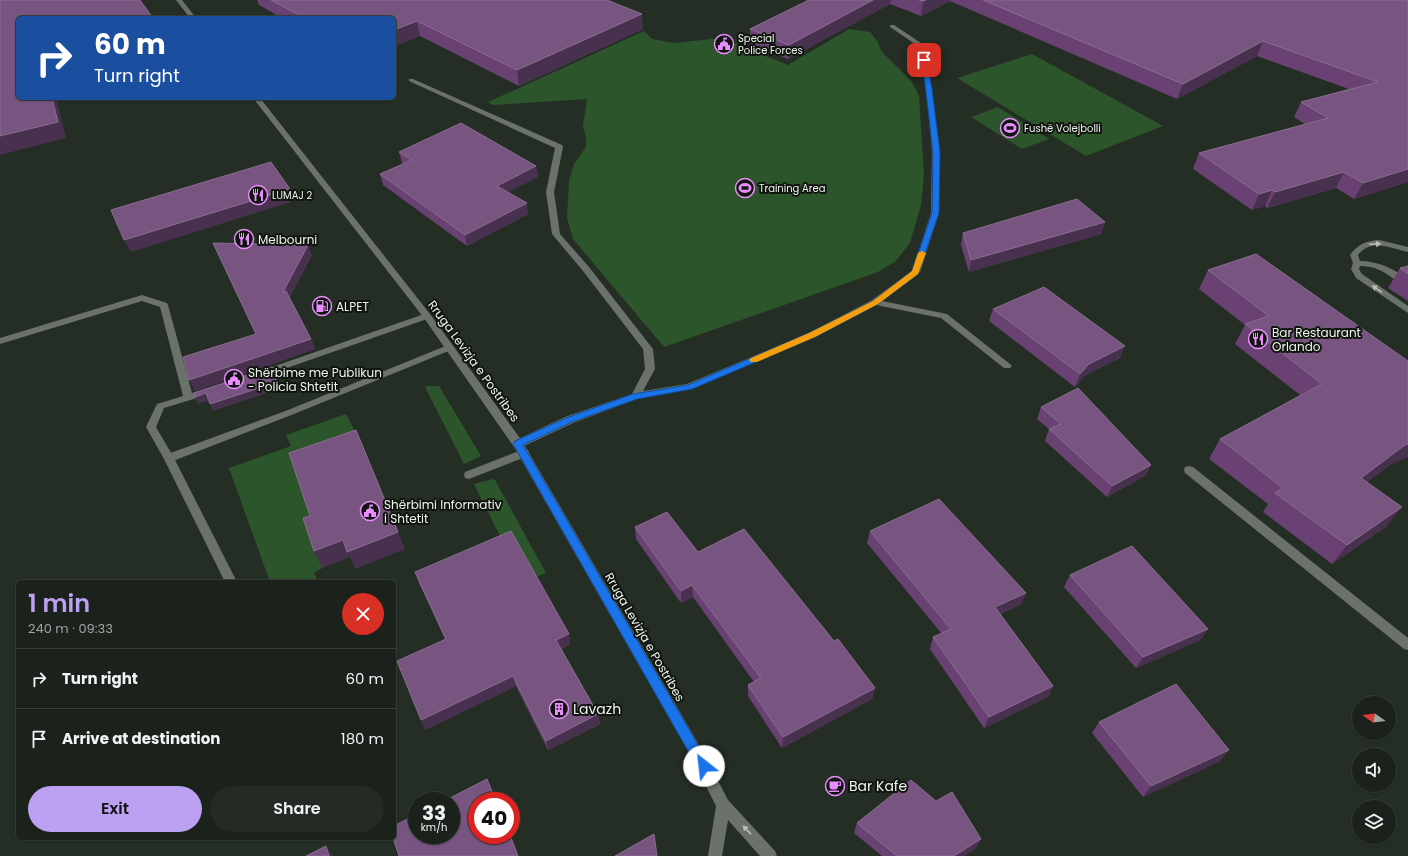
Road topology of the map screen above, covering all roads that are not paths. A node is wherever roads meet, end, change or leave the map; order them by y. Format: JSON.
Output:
{"nodes":[{"id":1,"x":179,"y":0,"type":"edge"},
{"id":2,"x":191,"y":16,"type":"edge"},
{"id":3,"x":892,"y":26,"type":"dead end"},
{"id":4,"x":412,"y":80,"type":"dead end"},
{"id":5,"x":258,"y":100,"type":"edge"},
{"id":6,"x":1408,"y":250,"type":"edge"},
{"id":7,"x":1358,"y":263,"type":"junction"},
{"id":8,"x":1405,"y":281,"type":"edge"},
{"id":9,"x":875,"y":302,"type":"junction"},
{"id":10,"x":1408,"y":310,"type":"edge"},
{"id":11,"x":427,"y":316,"type":"junction"},
{"id":12,"x":0,"y":341,"type":"edge"},
{"id":13,"x":448,"y":348,"type":"junction"},
{"id":14,"x":1007,"y":366,"type":"dead end"},
{"id":15,"x":249,"y":378,"type":"edge"},
{"id":16,"x":217,"y":389,"type":"edge"},
{"id":17,"x":636,"y":396,"type":"junction"},
{"id":18,"x":188,"y":398,"type":"junction"},
{"id":19,"x":518,"y":444,"type":"junction"},
{"id":20,"x":524,"y":453,"type":"junction"},
{"id":21,"x":169,"y":458,"type":"junction"},
{"id":22,"x":1190,"y":470,"type":"dead end"},
{"id":23,"x":469,"y":475,"type":"dead end"},
{"id":24,"x":230,"y":580,"type":"edge"},
{"id":25,"x":1408,"y":645,"type":"edge"},
{"id":26,"x":723,"y":805,"type":"junction"},
{"id":27,"x":715,"y":856,"type":"edge"},
{"id":28,"x":770,"y":856,"type":"edge"}],
"edges":[{"from":1,"to":2,"type":"street"},
{"from":3,"to":9,"type":"street"},
{"from":4,"to":17,"type":"street"},
{"from":5,"to":11,"type":"street","name":"Rruga Levizja e Postribes"},
{"from":7,"to":6,"type":"street","one_way":true},
{"from":7,"to":8,"type":"street"},
{"from":10,"to":7,"type":"street","one_way":true},
{"from":9,"to":14,"type":"street"},
{"from":9,"to":17,"type":"street"},
{"from":11,"to":13,"type":"street","name":"Rruga Levizja e Postribes"},
{"from":11,"to":15,"type":"street"},
{"from":12,"to":18,"type":"street"},
{"from":13,"to":19,"type":"street","name":"Rruga Levizja e Postribes"},
{"from":13,"to":21,"type":"street"},
{"from":16,"to":18,"type":"street"},
{"from":17,"to":19,"type":"street"},
{"from":18,"to":21,"type":"street"},
{"from":19,"to":20,"type":"street","name":"Rruga Levizja e Postribes"},
{"from":20,"to":23,"type":"street"},
{"from":20,"to":26,"type":"street","name":"Rruga Levizja e Postribes"},
{"from":21,"to":24,"type":"street"},
{"from":22,"to":25,"type":"street"},
{"from":26,"to":27,"type":"street"},
{"from":28,"to":26,"type":"street","name":"Rruga Levizja e Postribes","one_way":true}]}
